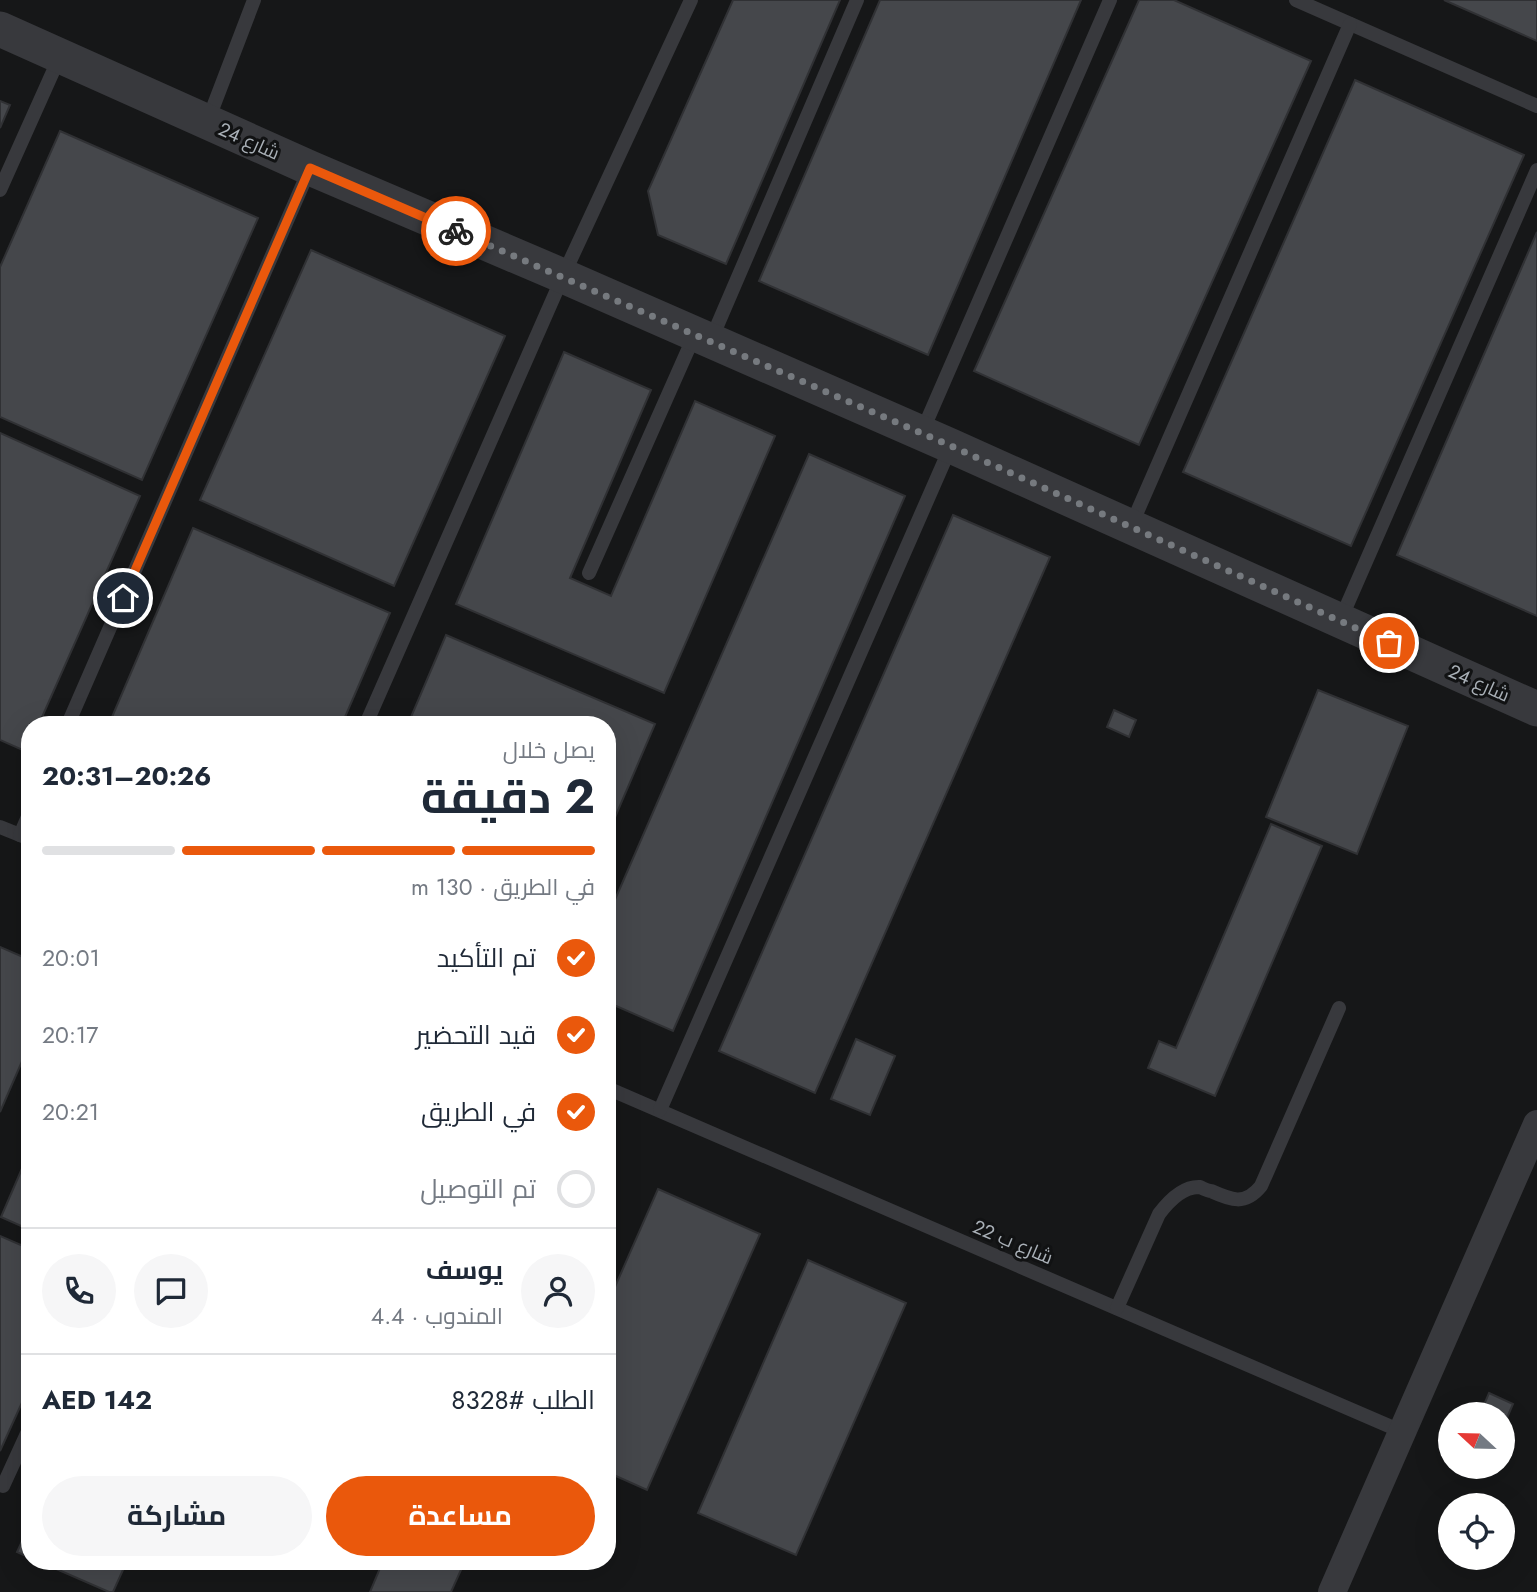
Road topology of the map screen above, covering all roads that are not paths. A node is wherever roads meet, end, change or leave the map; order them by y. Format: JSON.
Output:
{"nodes":[{"id":1,"x":254,"y":0,"type":"edge"},
{"id":2,"x":691,"y":0,"type":"edge"},
{"id":3,"x":858,"y":0,"type":"edge"},
{"id":4,"x":1110,"y":0,"type":"edge"},
{"id":5,"x":1296,"y":0,"type":"edge"},
{"id":6,"x":1350,"y":24,"type":"junction"},
{"id":7,"x":0,"y":29,"type":"edge"},
{"id":8,"x":60,"y":55,"type":"junction"},
{"id":9,"x":1537,"y":106,"type":"edge"},
{"id":10,"x":207,"y":122,"type":"junction"},
{"id":11,"x":310,"y":168,"type":"junction"},
{"id":12,"x":1537,"y":170,"type":"edge"},
{"id":13,"x":0,"y":190,"type":"edge"},
{"id":14,"x":563,"y":276,"type":"junction"},
{"id":15,"x":702,"y":338,"type":"junction"},
{"id":16,"x":936,"y":440,"type":"junction"},
{"id":17,"x":1130,"y":526,"type":"junction"},
{"id":18,"x":589,"y":573,"type":"dead end"},
{"id":19,"x":1340,"y":621,"type":"junction"},
{"id":20,"x":1537,"y":709,"type":"edge"},
{"id":21,"x":71,"y":716,"type":"edge"},
{"id":22,"x":370,"y":716,"type":"edge"},
{"id":23,"x":0,"y":827,"type":"edge"},
{"id":24,"x":21,"y":835,"type":"edge"},
{"id":25,"x":1339,"y":1008,"type":"dead end"},
{"id":26,"x":616,"y":1092,"type":"edge"},
{"id":27,"x":660,"y":1110,"type":"junction"},
{"id":28,"x":1537,"y":1124,"type":"edge"},
{"id":29,"x":1117,"y":1308,"type":"junction"},
{"id":30,"x":1403,"y":1432,"type":"junction"},
{"id":31,"x":21,"y":1447,"type":"edge"},
{"id":32,"x":3,"y":1486,"type":"dead end"},
{"id":33,"x":1332,"y":1592,"type":"edge"}],
"edges":[{"from":1,"to":10,"type":"lane"},
{"from":2,"to":14,"type":"lane"},
{"from":3,"to":15,"type":"lane"},
{"from":4,"to":16,"type":"lane"},
{"from":5,"to":6,"type":"lane"},
{"from":6,"to":9,"type":"lane"},
{"from":6,"to":17,"type":"lane"},
{"from":7,"to":8,"type":"street","name":"شارع 24"},
{"from":8,"to":10,"type":"street","name":"شارع 24"},
{"from":8,"to":13,"type":"lane"},
{"from":10,"to":11,"type":"street","name":"شارع 24"},
{"from":11,"to":14,"type":"street","name":"شارع 24"},
{"from":11,"to":21,"type":"lane"},
{"from":12,"to":19,"type":"lane"},
{"from":14,"to":15,"type":"street","name":"شارع 24"},
{"from":14,"to":22,"type":"lane"},
{"from":15,"to":16,"type":"street","name":"شارع 24"},
{"from":15,"to":18,"type":"lane"},
{"from":16,"to":17,"type":"street","name":"شارع 24"},
{"from":16,"to":27,"type":"lane"},
{"from":17,"to":19,"type":"street","name":"شارع 24"},
{"from":19,"to":20,"type":"street","name":"شارع 24"},
{"from":23,"to":24,"type":"lane"},
{"from":25,"to":29,"type":"lane"},
{"from":26,"to":27,"type":"lane","name":"شارع ب 22"},
{"from":27,"to":29,"type":"lane","name":"شارع ب 22"},
{"from":28,"to":30,"type":"street"},
{"from":29,"to":30,"type":"lane","name":"شارع ب 22"},
{"from":30,"to":33,"type":"street"},
{"from":31,"to":32,"type":"lane"}]}
